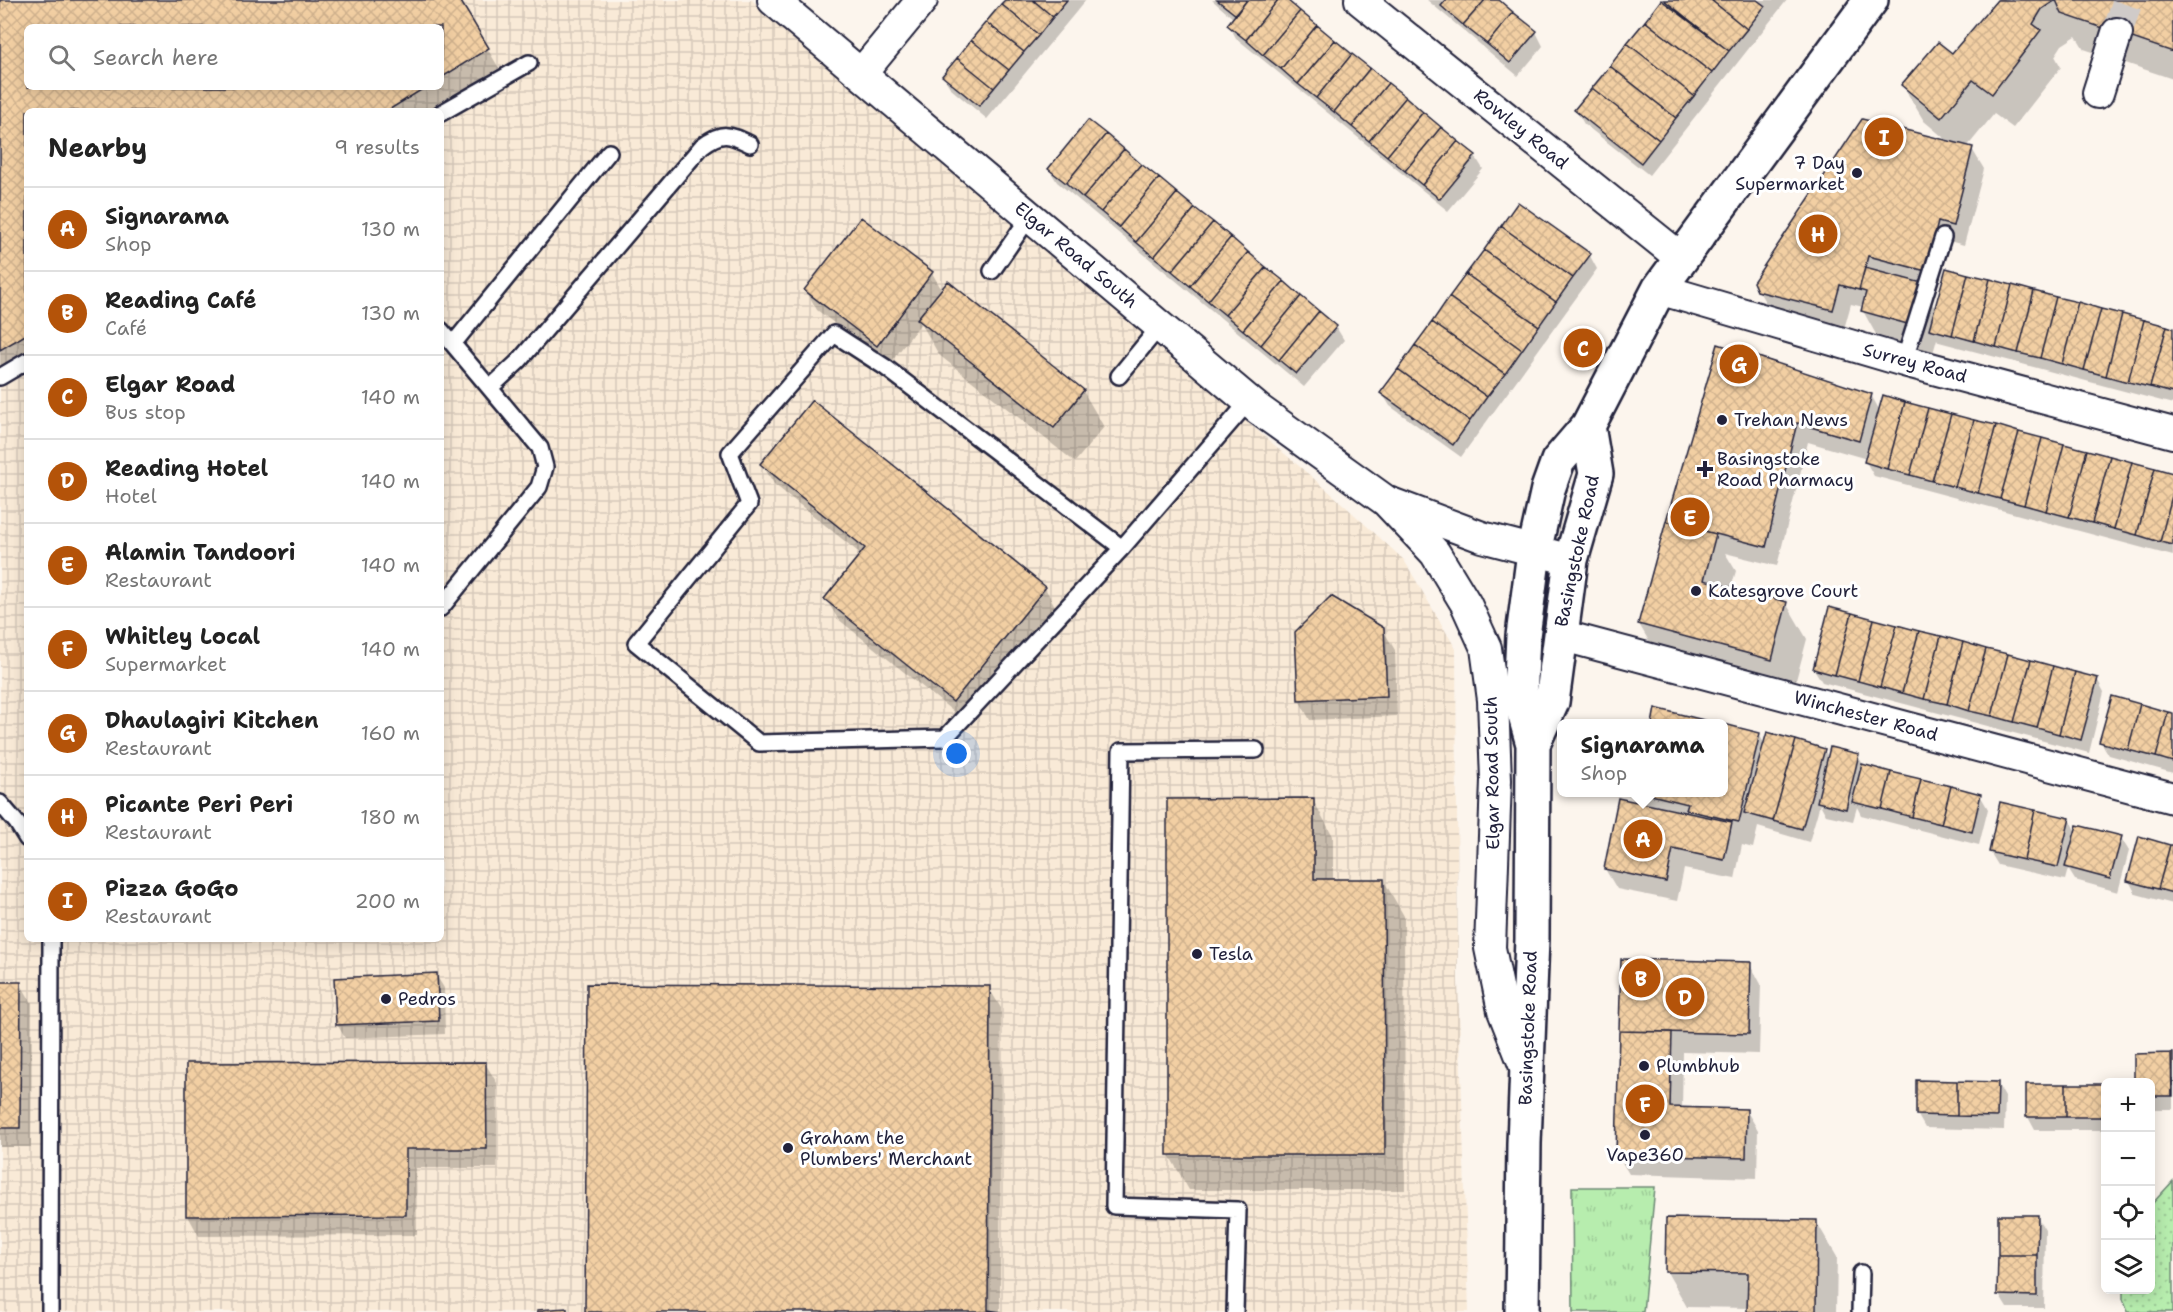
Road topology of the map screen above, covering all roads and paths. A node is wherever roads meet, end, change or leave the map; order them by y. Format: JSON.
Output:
{"nodes":[{"id":1,"x":773,"y":0,"type":"edge"},
{"id":2,"x":922,"y":0,"type":"edge"},
{"id":3,"x":1360,"y":0,"type":"edge"},
{"id":4,"x":1871,"y":0,"type":"edge"},
{"id":5,"x":2117,"y":33,"type":"tunnel mouth"},
{"id":6,"x":529,"y":63,"type":"dead end"},
{"id":7,"x":861,"y":74,"type":"junction"},
{"id":8,"x":2098,"y":93,"type":"dead end"},
{"id":9,"x":444,"y":111,"type":"edge"},
{"id":10,"x":750,"y":144,"type":"dead end"},
{"id":11,"x":609,"y":152,"type":"dead end"},
{"id":12,"x":1030,"y":216,"type":"junction"},
{"id":13,"x":1943,"y":237,"type":"dead end"},
{"id":14,"x":1682,"y":259,"type":"junction"},
{"id":15,"x":992,"y":271,"type":"dead end"},
{"id":16,"x":1659,"y":289,"type":"junction"},
{"id":17,"x":1160,"y":326,"type":"junction"},
{"id":18,"x":444,"y":334,"type":"edge"},
{"id":19,"x":453,"y":344,"type":"junction"},
{"id":20,"x":1904,"y":361,"type":"junction"},
{"id":21,"x":24,"y":363,"type":"edge"},
{"id":22,"x":1119,"y":376,"type":"dead end"},
{"id":23,"x":0,"y":377,"type":"edge"},
{"id":24,"x":490,"y":388,"type":"junction"},
{"id":25,"x":1249,"y":401,"type":"junction"},
{"id":26,"x":1588,"y":426,"type":"junction"},
{"id":27,"x":2173,"y":433,"type":"edge"},
{"id":28,"x":1386,"y":501,"type":"junction"},
{"id":29,"x":1122,"y":548,"type":"junction"},
{"id":30,"x":1534,"y":552,"type":"junction"},
{"id":31,"x":1571,"y":560,"type":"junction"},
{"id":32,"x":444,"y":604,"type":"edge"},
{"id":33,"x":1560,"y":635,"type":"junction"},
{"id":34,"x":1533,"y":744,"type":"junction"},
{"id":35,"x":1256,"y":750,"type":"dead end"},
{"id":36,"x":2173,"y":798,"type":"edge"},
{"id":37,"x":0,"y":804,"type":"edge"},
{"id":38,"x":24,"y":834,"type":"edge"},
{"id":39,"x":51,"y":942,"type":"edge"},
{"id":40,"x":1527,"y":1072,"type":"junction"},
{"id":41,"x":1861,"y":1273,"type":"dead end"},
{"id":42,"x":50,"y":1312,"type":"edge"},
{"id":43,"x":1235,"y":1312,"type":"edge"},
{"id":44,"x":1522,"y":1312,"type":"edge"},
{"id":45,"x":1860,"y":1312,"type":"edge"}],
"edges":[{"from":1,"to":7,"type":"street","name":"Elgar Road South"},
{"from":2,"to":7,"type":"street"},
{"from":3,"to":14,"type":"street","name":"Rowley Road"},
{"from":4,"to":14,"type":"main road","name":"Basingstoke Road"},
{"from":5,"to":8,"type":"street"},
{"from":6,"to":9,"type":"lane"},
{"from":7,"to":12,"type":"street","name":"Elgar Road South"},
{"from":10,"to":24,"type":"lane"},
{"from":11,"to":19,"type":"lane"},
{"from":12,"to":15,"type":"lane"},
{"from":12,"to":17,"type":"street","name":"Elgar Road South"},
{"from":13,"to":20,"type":"lane"},
{"from":14,"to":16,"type":"main road","name":"Basingstoke Road"},
{"from":16,"to":20,"type":"street","name":"Surrey Road"},
{"from":16,"to":26,"type":"main road","name":"Basingstoke Road"},
{"from":17,"to":22,"type":"lane"},
{"from":17,"to":25,"type":"street","name":"Elgar Road South"},
{"from":18,"to":19,"type":"lane"},
{"from":19,"to":24,"type":"lane"},
{"from":20,"to":27,"type":"street","name":"Surrey Road"},
{"from":21,"to":23,"type":"lane"},
{"from":24,"to":32,"type":"lane"},
{"from":25,"to":28,"type":"street","name":"Elgar Road South"},
{"from":25,"to":29,"type":"lane"},
{"from":26,"to":30,"type":"main road","name":"Basingstoke Road"},
{"from":26,"to":31,"type":"main road","name":"Basingstoke Road"},
{"from":28,"to":30,"type":"street","name":"Elgar Road South"},
{"from":28,"to":40,"type":"street","name":"Elgar Road South"},
{"from":29,"to":29,"type":"lane"},
{"from":30,"to":31,"type":"street","name":"Elgar Road South"},
{"from":30,"to":34,"type":"main road","name":"Basingstoke Road"},
{"from":31,"to":33,"type":"main road","name":"Basingstoke Road"},
{"from":33,"to":34,"type":"main road","name":"Basingstoke Road"},
{"from":33,"to":36,"type":"street","name":"Winchester Road"},
{"from":34,"to":40,"type":"main road","name":"Basingstoke Road"},
{"from":35,"to":43,"type":"lane"},
{"from":37,"to":38,"type":"lane"},
{"from":39,"to":42,"type":"lane"},
{"from":40,"to":44,"type":"main road","name":"Basingstoke Road"},
{"from":41,"to":45,"type":"lane"}]}
